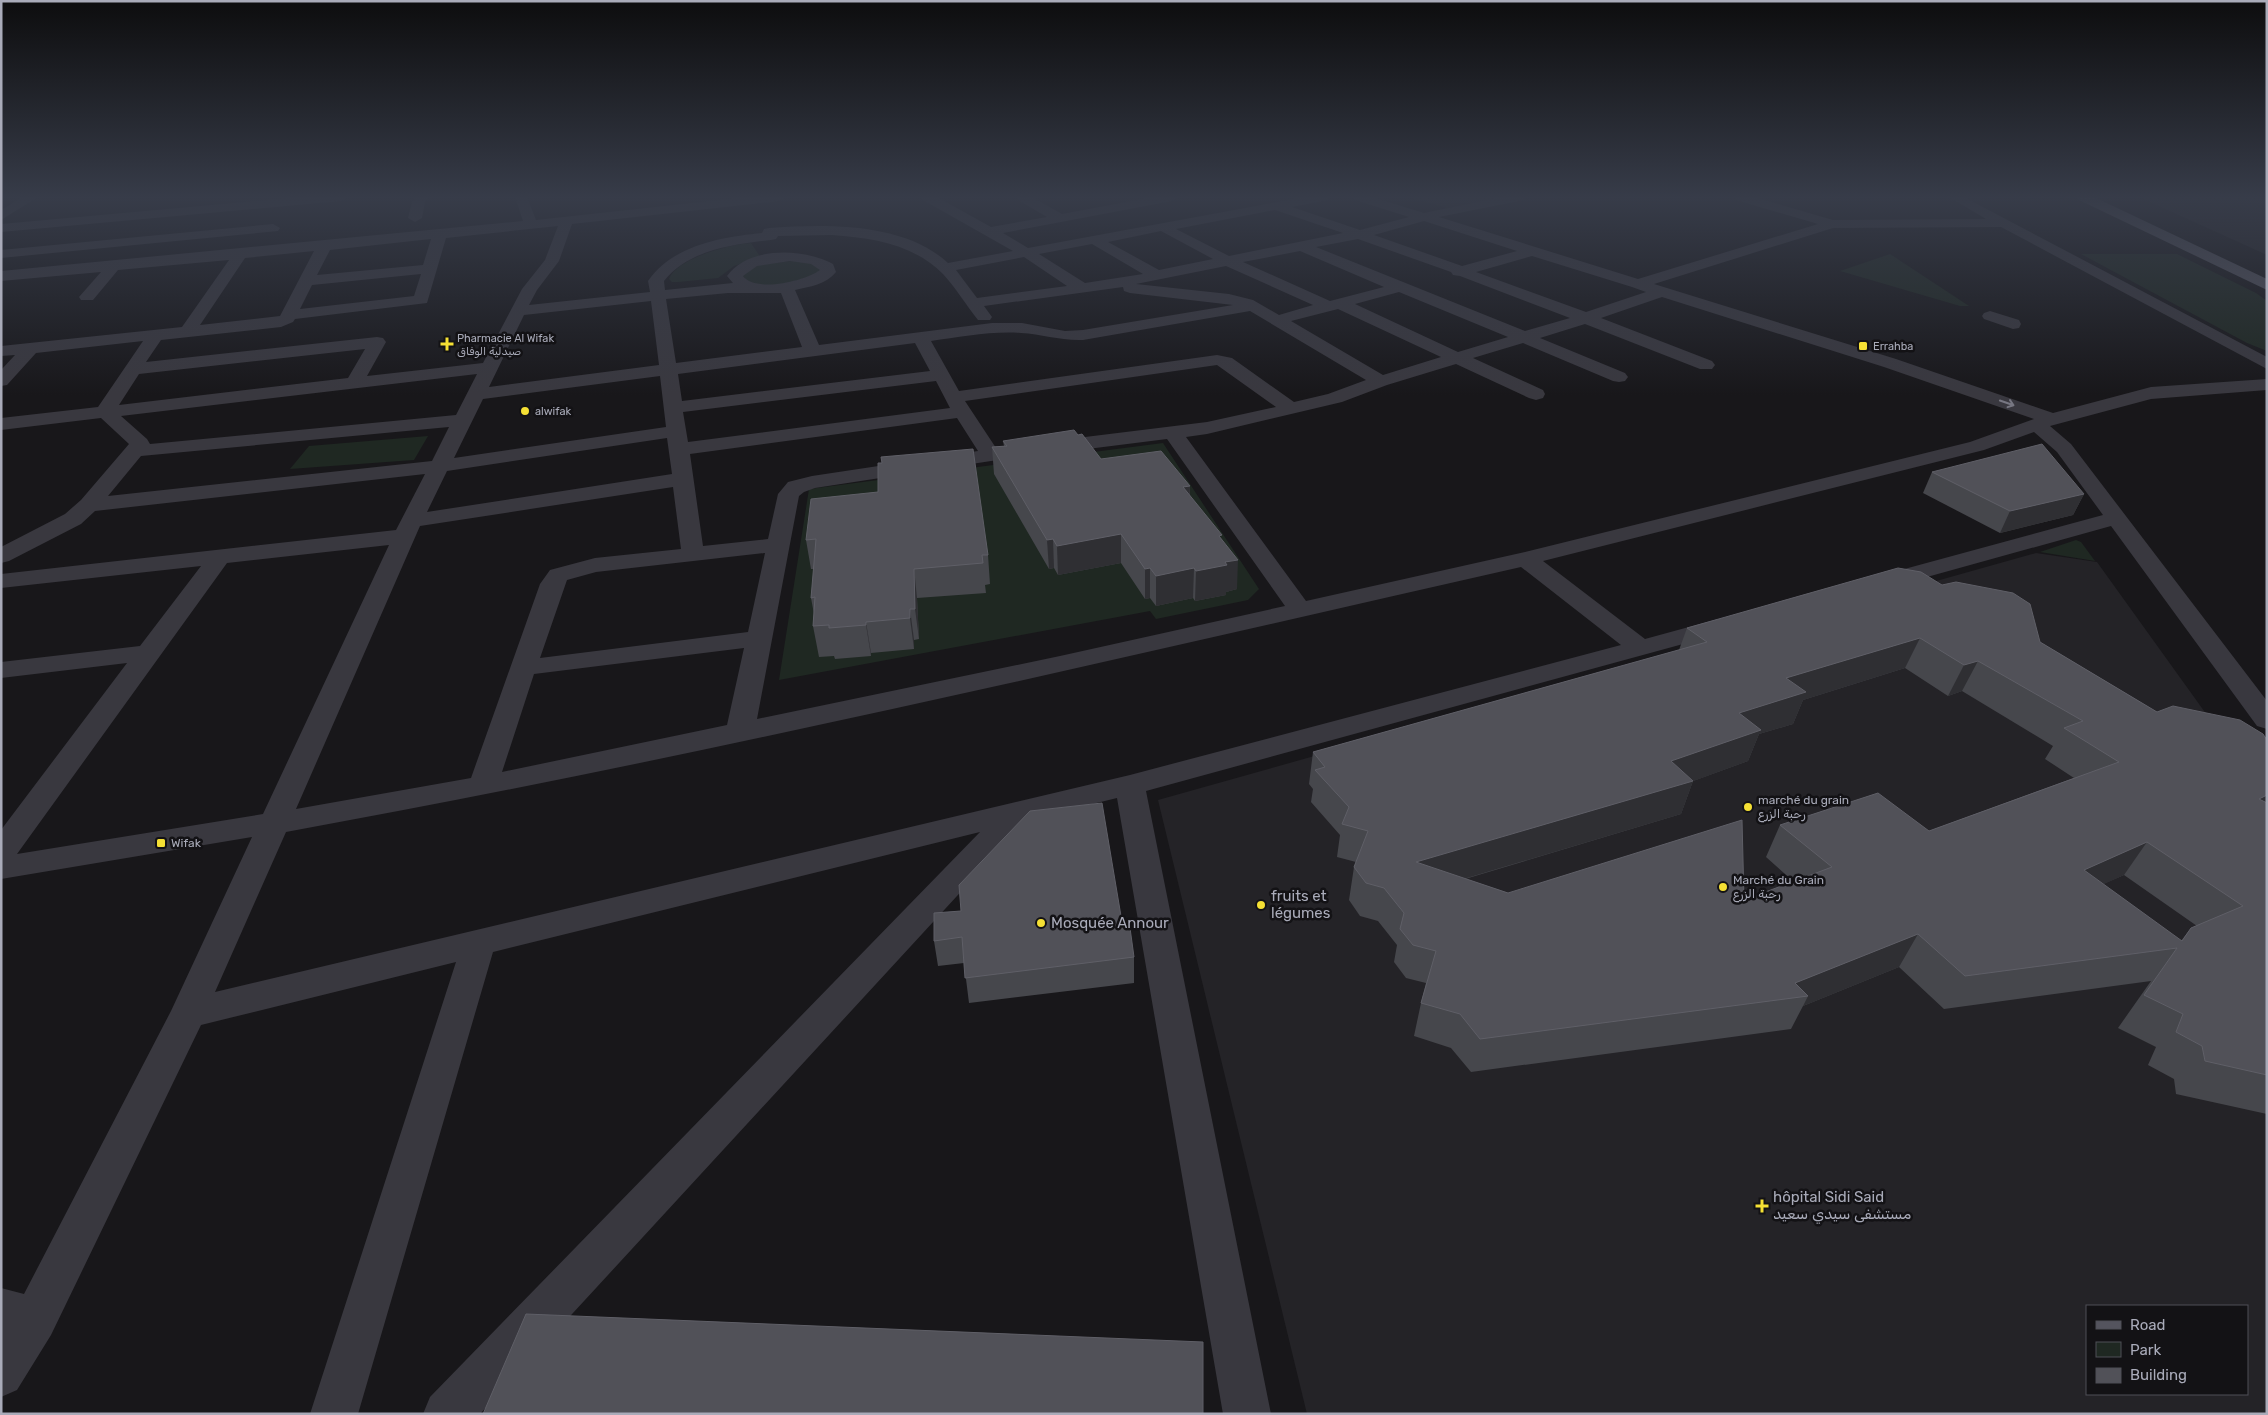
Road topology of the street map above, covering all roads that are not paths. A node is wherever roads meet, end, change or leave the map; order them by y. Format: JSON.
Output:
{"nodes":[{"id":1,"x":150,"y":263,"type":"edge"},
{"id":2,"x":234,"y":263,"type":"edge"},
{"id":3,"x":316,"y":263,"type":"edge"},
{"id":4,"x":432,"y":263,"type":"edge"},
{"id":5,"x":550,"y":263,"type":"edge"},
{"id":6,"x":674,"y":263,"type":"edge"},
{"id":7,"x":752,"y":263,"type":"edge"},
{"id":8,"x":821,"y":263,"type":"edge"},
{"id":9,"x":938,"y":263,"type":"edge"},
{"id":10,"x":971,"y":263,"type":"edge"},
{"id":11,"x":1043,"y":263,"type":"edge"},
{"id":12,"x":1135,"y":263,"type":"edge"},
{"id":13,"x":1217,"y":263,"type":"edge"},
{"id":14,"x":1232,"y":263,"type":"edge"},
{"id":15,"x":1340,"y":263,"type":"edge"},
{"id":16,"x":1440,"y":263,"type":"edge"},
{"id":17,"x":1489,"y":263,"type":"edge"},
{"id":18,"x":1576,"y":263,"type":"edge"},
{"id":19,"x":1581,"y":263,"type":"edge"},
{"id":20,"x":1714,"y":263,"type":"edge"},
{"id":21,"x":2079,"y":263,"type":"edge"},
{"id":22,"x":2221,"y":263,"type":"edge"},
{"id":23,"x":113,"y":266,"type":"junction"},
{"id":24,"x":944,"y":268,"type":"junction"},
{"id":25,"x":430,"y":269,"type":"junction"},
{"id":26,"x":1462,"y":271,"type":"junction"},
{"id":27,"x":1156,"y":275,"type":"junction"},
{"id":28,"x":1,"y":276,"type":"edge"},
{"id":29,"x":735,"y":276,"type":"junction"},
{"id":30,"x":307,"y":281,"type":"junction"},
{"id":31,"x":1114,"y":284,"type":"junction"},
{"id":32,"x":1649,"y":285,"type":"junction"},
{"id":33,"x":2267,"y":285,"type":"edge"},
{"id":34,"x":758,"y":288,"type":"junction"},
{"id":35,"x":786,"y":288,"type":"junction"},
{"id":36,"x":1397,"y":288,"type":"junction"},
{"id":37,"x":1083,"y":289,"type":"junction"},
{"id":38,"x":657,"y":292,"type":"junction"},
{"id":39,"x":87,"y":296,"type":"dead end"},
{"id":40,"x":973,"y":303,"type":"junction"},
{"id":41,"x":1333,"y":305,"type":"junction"},
{"id":42,"x":521,"y":306,"type":"junction"},
{"id":43,"x":1254,"y":306,"type":"junction"},
{"id":44,"x":289,"y":314,"type":"junction"},
{"id":45,"x":1990,"y":316,"type":"dead end"},
{"id":46,"x":1586,"y":318,"type":"junction"},
{"id":47,"x":1278,"y":320,"type":"junction"},
{"id":48,"x":2014,"y":324,"type":"dead end"},
{"id":49,"x":992,"y":328,"type":"junction"},
{"id":50,"x":186,"y":333,"type":"junction"},
{"id":51,"x":1525,"y":336,"type":"junction"},
{"id":52,"x":154,"y":337,"type":"junction"},
{"id":53,"x":920,"y":337,"type":"junction"},
{"id":54,"x":31,"y":348,"type":"junction"},
{"id":55,"x":1,"y":351,"type":"edge"},
{"id":56,"x":813,"y":352,"type":"junction"},
{"id":57,"x":1457,"y":357,"type":"junction"},
{"id":58,"x":2267,"y":364,"type":"edge"},
{"id":59,"x":1706,"y":365,"type":"dead end"},
{"id":60,"x":491,"y":367,"type":"junction"},
{"id":61,"x":133,"y":369,"type":"junction"},
{"id":62,"x":668,"y":370,"type":"junction"},
{"id":63,"x":940,"y":375,"type":"junction"},
{"id":64,"x":1619,"y":377,"type":"dead end"},
{"id":65,"x":2,"y":380,"type":"edge"},
{"id":66,"x":1381,"y":380,"type":"junction"},
{"id":67,"x":355,"y":381,"type":"junction"},
{"id":68,"x":2267,"y":384,"type":"edge"},
{"id":69,"x":478,"y":394,"type":"junction"},
{"id":70,"x":1536,"y":394,"type":"dead end"},
{"id":71,"x":958,"y":404,"type":"junction"},
{"id":72,"x":673,"y":408,"type":"junction"},
{"id":73,"x":1291,"y":409,"type":"junction"},
{"id":74,"x":105,"y":410,"type":"junction"},
{"id":75,"x":2054,"y":418,"type":"junction"},
{"id":76,"x":462,"y":420,"type":"junction"},
{"id":77,"x":1,"y":424,"type":"edge"},
{"id":78,"x":1173,"y":433,"type":"junction"},
{"id":79,"x":677,"y":440,"type":"junction"},
{"id":80,"x":135,"y":452,"type":"junction"},
{"id":81,"x":992,"y":456,"type":"junction"},
{"id":82,"x":439,"y":466,"type":"junction"},
{"id":83,"x":683,"y":479,"type":"junction"},
{"id":84,"x":89,"y":505,"type":"junction"},
{"id":85,"x":2116,"y":518,"type":"junction"},
{"id":86,"x":408,"y":528,"type":"junction"},
{"id":87,"x":777,"y":545,"type":"junction"},
{"id":88,"x":693,"y":554,"type":"junction"},
{"id":89,"x":1,"y":556,"type":"edge"},
{"id":90,"x":220,"y":556,"type":"junction"},
{"id":91,"x":1524,"y":559,"type":"junction"},
{"id":92,"x":1,"y":581,"type":"edge"},
{"id":93,"x":1860,"y":588,"type":"edge"},
{"id":94,"x":1301,"y":611,"type":"junction"},
{"id":95,"x":1746,"y":620,"type":"edge"},
{"id":96,"x":759,"y":638,"type":"junction"},
{"id":97,"x":1642,"y":649,"type":"junction"},
{"id":98,"x":150,"y":653,"type":"junction"},
{"id":99,"x":523,"y":668,"type":"junction"},
{"id":100,"x":1,"y":670,"type":"edge"},
{"id":101,"x":2267,"y":720,"type":"edge"},
{"id":102,"x":740,"y":732,"type":"junction"},
{"id":103,"x":1130,"y":785,"type":"junction"},
{"id":104,"x":483,"y":786,"type":"junction"},
{"id":105,"x":1017,"y":812,"type":"junction"},
{"id":106,"x":275,"y":824,"type":"junction"},
{"id":107,"x":1,"y":853,"type":"edge"},
{"id":108,"x":1,"y":868,"type":"edge"},
{"id":109,"x":479,"y":942,"type":"junction"},
{"id":110,"x":188,"y":1013,"type":"junction"},
{"id":111,"x":18,"y":1314,"type":"edge"},
{"id":112,"x":1,"y":1374,"type":"edge"},
{"id":113,"x":334,"y":1414,"type":"edge"},
{"id":114,"x":447,"y":1414,"type":"edge"},
{"id":115,"x":1247,"y":1414,"type":"edge"}],
"edges":[{"from":1,"to":23,"type":"street"},
{"from":2,"to":50,"type":"street"},
{"from":3,"to":30,"type":"street"},
{"from":4,"to":25,"type":"street"},
{"from":5,"to":42,"type":"street"},
{"from":6,"to":38,"type":"street"},
{"from":7,"to":29,"type":"street"},
{"from":8,"to":35,"type":"street"},
{"from":9,"to":24,"type":"street"},
{"from":10,"to":24,"type":"street"},
{"from":11,"to":37,"type":"street"},
{"from":12,"to":27,"type":"street"},
{"from":13,"to":27,"type":"street"},
{"from":14,"to":41,"type":"street"},
{"from":15,"to":36,"type":"street"},
{"from":16,"to":26,"type":"street"},
{"from":17,"to":26,"type":"street"},
{"from":18,"to":32,"type":"street"},
{"from":19,"to":32,"type":"street"},
{"from":20,"to":32,"type":"street"},
{"from":21,"to":58,"type":"street"},
{"from":22,"to":33,"type":"main road"},
{"from":23,"to":28,"type":"street"},
{"from":23,"to":39,"type":"street"},
{"from":24,"to":40,"type":"street"},
{"from":25,"to":30,"type":"street"},
{"from":25,"to":44,"type":"street"},
{"from":26,"to":36,"type":"street"},
{"from":26,"to":46,"type":"street"},
{"from":27,"to":31,"type":"street"},
{"from":29,"to":34,"type":"street"},
{"from":29,"to":38,"type":"street"},
{"from":30,"to":44,"type":"street"},
{"from":31,"to":37,"type":"street"},
{"from":31,"to":43,"type":"street"},
{"from":32,"to":46,"type":"street"},
{"from":32,"to":75,"type":"street"},
{"from":32,"to":75,"type":"street","one_way":true},
{"from":34,"to":35,"type":"street"},
{"from":34,"to":38,"type":"street"},
{"from":35,"to":56,"type":"street"},
{"from":36,"to":41,"type":"street"},
{"from":36,"to":51,"type":"street"},
{"from":37,"to":40,"type":"street"},
{"from":38,"to":42,"type":"street"},
{"from":38,"to":62,"type":"street"},
{"from":40,"to":49,"type":"street"},
{"from":41,"to":47,"type":"street"},
{"from":41,"to":57,"type":"street"},
{"from":42,"to":60,"type":"street"},
{"from":43,"to":47,"type":"street"},
{"from":43,"to":49,"type":"street"},
{"from":44,"to":50,"type":"street"},
{"from":45,"to":48,"type":"street"},
{"from":46,"to":51,"type":"street"},
{"from":46,"to":59,"type":"street"},
{"from":47,"to":66,"type":"street"},
{"from":49,"to":53,"type":"street"},
{"from":50,"to":52,"type":"street"},
{"from":51,"to":57,"type":"street"},
{"from":51,"to":64,"type":"street"},
{"from":52,"to":54,"type":"street"},
{"from":52,"to":61,"type":"street"},
{"from":53,"to":56,"type":"street"},
{"from":53,"to":63,"type":"street"},
{"from":54,"to":55,"type":"street"},
{"from":54,"to":65,"type":"street"},
{"from":56,"to":62,"type":"street"},
{"from":57,"to":66,"type":"street"},
{"from":57,"to":70,"type":"street"},
{"from":60,"to":67,"type":"street"},
{"from":60,"to":69,"type":"street"},
{"from":61,"to":67,"type":"street"},
{"from":61,"to":74,"type":"street"},
{"from":62,"to":69,"type":"street"},
{"from":62,"to":72,"type":"street"},
{"from":63,"to":71,"type":"street"},
{"from":63,"to":72,"type":"street"},
{"from":66,"to":73,"type":"street"},
{"from":67,"to":74,"type":"street"},
{"from":68,"to":75,"type":"street"},
{"from":69,"to":76,"type":"street"},
{"from":71,"to":73,"type":"street"},
{"from":71,"to":79,"type":"street"},
{"from":71,"to":81,"type":"street"},
{"from":72,"to":79,"type":"street"},
{"from":73,"to":78,"type":"street"},
{"from":74,"to":77,"type":"street"},
{"from":74,"to":80,"type":"street"},
{"from":75,"to":85,"type":"street"},
{"from":75,"to":91,"type":"street"},
{"from":76,"to":80,"type":"street"},
{"from":76,"to":82,"type":"street"},
{"from":78,"to":81,"type":"street"},
{"from":78,"to":94,"type":"street"},
{"from":79,"to":82,"type":"street"},
{"from":79,"to":83,"type":"street"},
{"from":80,"to":84,"type":"street"},
{"from":81,"to":87,"type":"street"},
{"from":82,"to":84,"type":"street"},
{"from":82,"to":86,"type":"street"},
{"from":83,"to":86,"type":"street"},
{"from":83,"to":88,"type":"street"},
{"from":84,"to":89,"type":"street"},
{"from":85,"to":93,"type":"street"},
{"from":85,"to":101,"type":"street"},
{"from":86,"to":90,"type":"street"},
{"from":86,"to":106,"type":"street"},
{"from":87,"to":88,"type":"street"},
{"from":87,"to":96,"type":"street"},
{"from":88,"to":99,"type":"street"},
{"from":90,"to":92,"type":"street"},
{"from":90,"to":98,"type":"street"},
{"from":91,"to":94,"type":"street"},
{"from":91,"to":97,"type":"street"},
{"from":94,"to":102,"type":"street"},
{"from":95,"to":97,"type":"street"},
{"from":96,"to":99,"type":"street"},
{"from":96,"to":102,"type":"street"},
{"from":97,"to":103,"type":"street"},
{"from":98,"to":100,"type":"street"},
{"from":98,"to":107,"type":"street"},
{"from":99,"to":104,"type":"street"},
{"from":102,"to":104,"type":"street"},
{"from":103,"to":105,"type":"street"},
{"from":103,"to":115,"type":"street"},
{"from":104,"to":106,"type":"street"},
{"from":105,"to":109,"type":"street"},
{"from":105,"to":114,"type":"street"},
{"from":106,"to":108,"type":"street"},
{"from":106,"to":110,"type":"street"},
{"from":109,"to":110,"type":"street"},
{"from":109,"to":113,"type":"street"},
{"from":110,"to":111,"type":"street"},
{"from":111,"to":112,"type":"street"}]}
